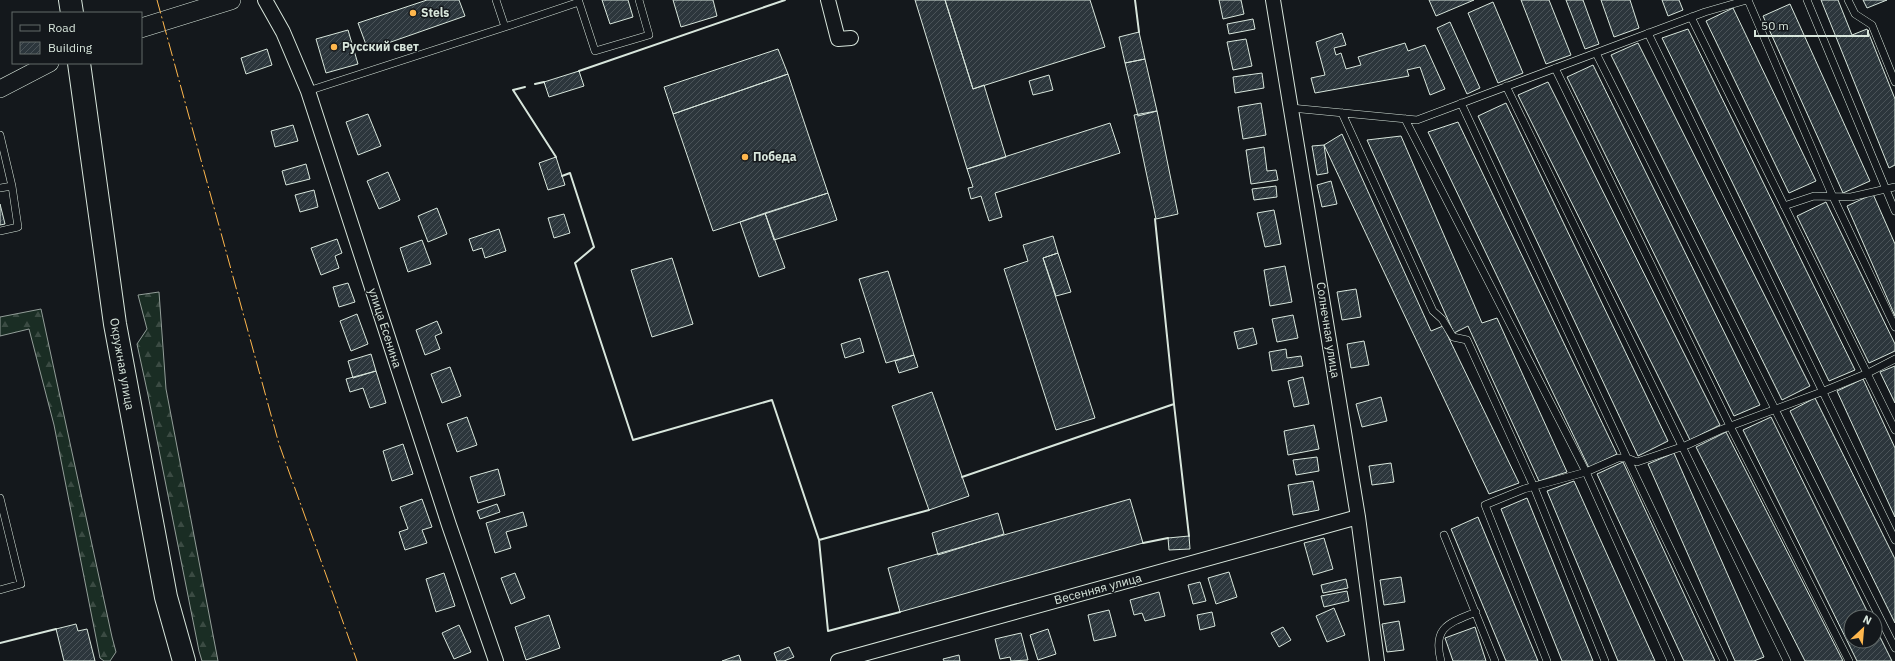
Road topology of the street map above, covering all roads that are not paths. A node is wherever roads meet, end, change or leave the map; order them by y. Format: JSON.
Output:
{"nodes":[{"id":1,"x":70,"y":0,"type":"edge"},
{"id":2,"x":232,"y":0,"type":"edge"},
{"id":3,"x":265,"y":0,"type":"edge"},
{"id":4,"x":496,"y":0,"type":"edge"},
{"id":5,"x":639,"y":0,"type":"edge"},
{"id":6,"x":828,"y":0,"type":"edge"},
{"id":7,"x":1273,"y":0,"type":"edge"},
{"id":8,"x":1748,"y":0,"type":"edge"},
{"id":9,"x":1806,"y":0,"type":"edge"},
{"id":10,"x":1848,"y":0,"type":"edge"},
{"id":11,"x":210,"y":3,"type":"edge"},
{"id":12,"x":72,"y":12,"type":"edge"},
{"id":13,"x":1691,"y":17,"type":"junction"},
{"id":14,"x":505,"y":27,"type":"junction"},
{"id":15,"x":142,"y":28,"type":"edge"},
{"id":16,"x":1648,"y":33,"type":"junction"},
{"id":17,"x":851,"y":38,"type":"dead end"},
{"id":18,"x":1596,"y":52,"type":"junction"},
{"id":19,"x":48,"y":64,"type":"edge"},
{"id":20,"x":78,"y":64,"type":"edge"},
{"id":21,"x":1556,"y":68,"type":"junction"},
{"id":22,"x":1895,"y":82,"type":"edge"},
{"id":23,"x":1506,"y":86,"type":"junction"},
{"id":24,"x":0,"y":89,"type":"edge"},
{"id":25,"x":308,"y":91,"type":"junction"},
{"id":26,"x":1462,"y":103,"type":"junction"},
{"id":27,"x":1291,"y":108,"type":"junction"},
{"id":28,"x":1342,"y":113,"type":"junction"},
{"id":29,"x":1405,"y":119,"type":"junction"},
{"id":30,"x":0,"y":135,"type":"edge"},
{"id":31,"x":12,"y":186,"type":"junction"},
{"id":32,"x":1895,"y":187,"type":"edge"},
{"id":33,"x":0,"y":188,"type":"edge"},
{"id":34,"x":1886,"y":189,"type":"junction"},
{"id":35,"x":1834,"y":197,"type":"junction"},
{"id":36,"x":1784,"y":206,"type":"junction"},
{"id":37,"x":1895,"y":211,"type":"edge"},
{"id":38,"x":0,"y":231,"type":"edge"},
{"id":39,"x":1895,"y":328,"type":"edge"},
{"id":40,"x":1895,"y":359,"type":"edge"},
{"id":41,"x":1868,"y":373,"type":"junction"},
{"id":42,"x":1824,"y":391,"type":"junction"},
{"id":43,"x":1776,"y":410,"type":"junction"},
{"id":44,"x":1730,"y":426,"type":"junction"},
{"id":45,"x":1895,"y":430,"type":"edge"},
{"id":46,"x":1681,"y":447,"type":"junction"},
{"id":47,"x":1627,"y":458,"type":"junction"},
{"id":48,"x":1586,"y":472,"type":"junction"},
{"id":49,"x":1534,"y":487,"type":"junction"},
{"id":50,"x":0,"y":498,"type":"edge"},
{"id":51,"x":1358,"y":517,"type":"junction"},
{"id":52,"x":1444,"y":535,"type":"dead end"},
{"id":53,"x":1895,"y":540,"type":"edge"},
{"id":54,"x":0,"y":590,"type":"edge"},
{"id":55,"x":1476,"y":612,"type":"junction"},
{"id":56,"x":1895,"y":648,"type":"edge"},
{"id":57,"x":184,"y":661,"type":"edge"},
{"id":58,"x":496,"y":661,"type":"edge"},
{"id":59,"x":838,"y":661,"type":"edge"},
{"id":60,"x":1377,"y":661,"type":"edge"},
{"id":61,"x":1441,"y":661,"type":"edge"},
{"id":62,"x":1495,"y":661,"type":"edge"},
{"id":63,"x":1547,"y":661,"type":"edge"},
{"id":64,"x":1605,"y":661,"type":"edge"},
{"id":65,"x":1671,"y":661,"type":"edge"},
{"id":66,"x":1724,"y":661,"type":"edge"},
{"id":67,"x":1787,"y":661,"type":"edge"},
{"id":68,"x":1849,"y":661,"type":"edge"}],
"edges":[{"from":1,"to":12,"type":"highway"},
{"from":2,"to":11,"type":"main road"},
{"from":3,"to":25,"type":"street","name":"улица Есенина"},
{"from":4,"to":14,"type":"lane"},
{"from":5,"to":14,"type":"lane"},
{"from":6,"to":17,"type":"street"},
{"from":7,"to":27,"type":"street","name":"Солнечная улица"},
{"from":8,"to":13,"type":"lane"},
{"from":8,"to":35,"type":"lane"},
{"from":9,"to":34,"type":"lane"},
{"from":10,"to":22,"type":"lane"},
{"from":11,"to":15,"type":"main road"},
{"from":13,"to":16,"type":"lane"},
{"from":13,"to":36,"type":"lane"},
{"from":14,"to":25,"type":"lane"},
{"from":16,"to":18,"type":"lane"},
{"from":16,"to":42,"type":"lane"},
{"from":18,"to":21,"type":"lane"},
{"from":18,"to":43,"type":"lane"},
{"from":19,"to":24,"type":"street"},
{"from":20,"to":57,"type":"highway","name":"Окружная улица"},
{"from":21,"to":23,"type":"lane"},
{"from":21,"to":44,"type":"lane"},
{"from":23,"to":26,"type":"lane"},
{"from":23,"to":46,"type":"lane"},
{"from":25,"to":58,"type":"street","name":"улица Есенина"},
{"from":26,"to":29,"type":"lane"},
{"from":26,"to":47,"type":"lane"},
{"from":27,"to":28,"type":"lane"},
{"from":27,"to":51,"type":"street","name":"Солнечная улица"},
{"from":28,"to":29,"type":"lane"},
{"from":28,"to":49,"type":"lane"},
{"from":29,"to":48,"type":"lane"},
{"from":30,"to":31,"type":"lane"},
{"from":31,"to":33,"type":"lane"},
{"from":31,"to":38,"type":"lane"},
{"from":32,"to":34,"type":"lane"},
{"from":34,"to":35,"type":"lane"},
{"from":34,"to":37,"type":"lane"},
{"from":35,"to":36,"type":"lane"},
{"from":35,"to":39,"type":"lane"},
{"from":36,"to":41,"type":"lane"},
{"from":40,"to":41,"type":"lane"},
{"from":41,"to":42,"type":"lane"},
{"from":41,"to":45,"type":"lane"},
{"from":42,"to":43,"type":"lane"},
{"from":42,"to":53,"type":"lane"},
{"from":43,"to":44,"type":"lane"},
{"from":43,"to":56,"type":"lane"},
{"from":44,"to":46,"type":"lane"},
{"from":44,"to":68,"type":"lane"},
{"from":46,"to":47,"type":"lane"},
{"from":46,"to":67,"type":"lane"},
{"from":47,"to":48,"type":"lane"},
{"from":47,"to":66,"type":"lane"},
{"from":48,"to":49,"type":"lane"},
{"from":48,"to":65,"type":"lane"},
{"from":49,"to":63,"type":"lane"},
{"from":49,"to":64,"type":"lane"},
{"from":50,"to":54,"type":"lane"},
{"from":51,"to":59,"type":"street","name":"Весенняя улица"},
{"from":51,"to":60,"type":"street","name":"Солнечная улица"},
{"from":52,"to":55,"type":"lane"},
{"from":55,"to":61,"type":"lane"},
{"from":55,"to":62,"type":"lane"}]}
